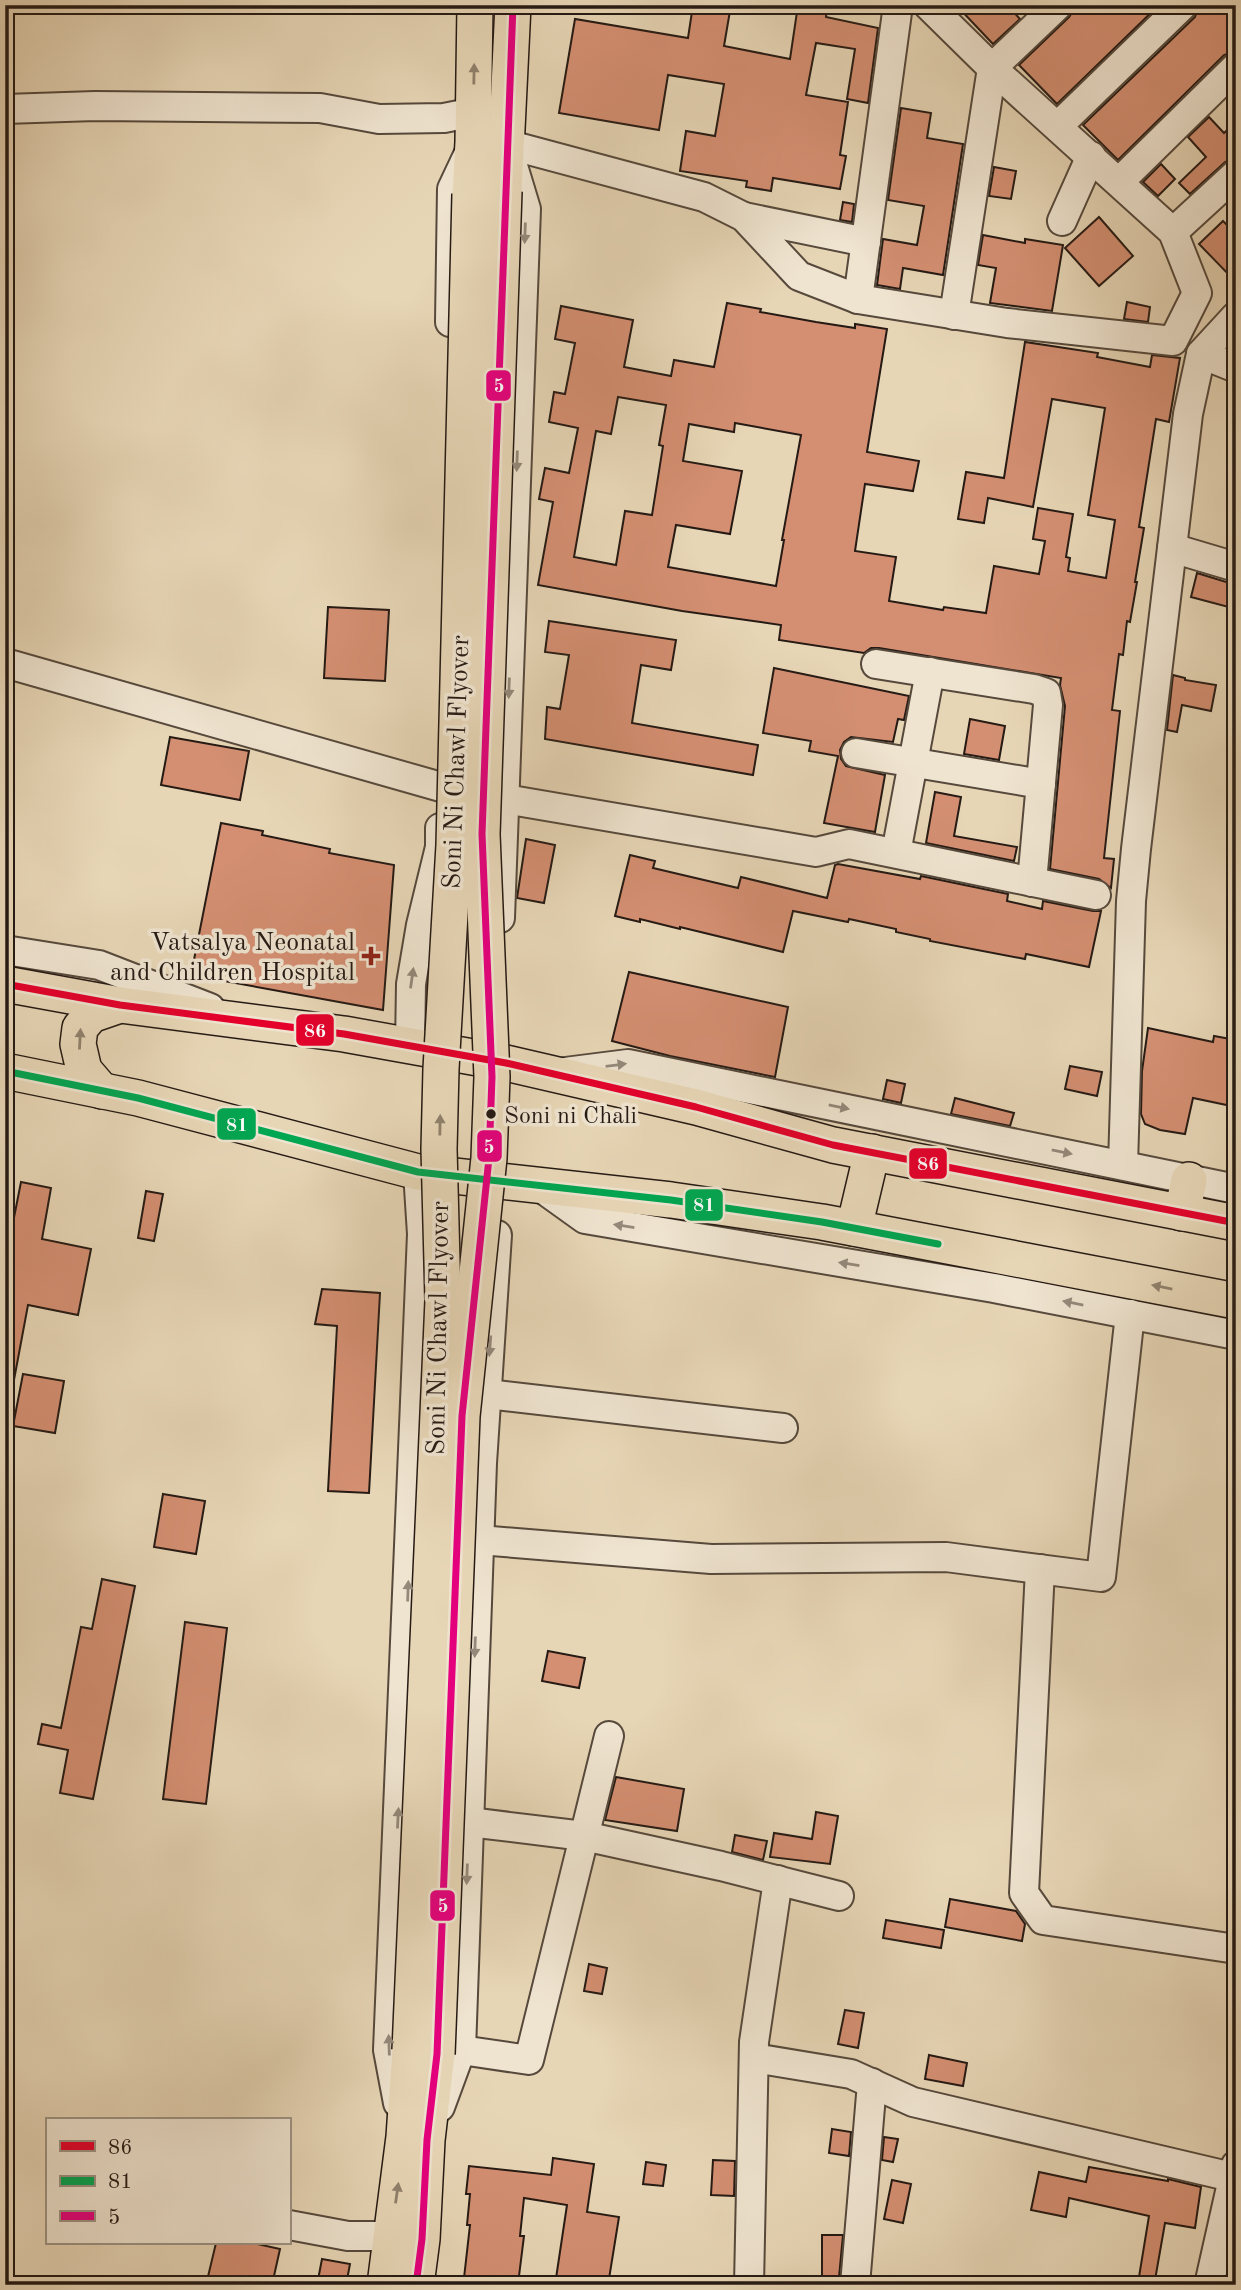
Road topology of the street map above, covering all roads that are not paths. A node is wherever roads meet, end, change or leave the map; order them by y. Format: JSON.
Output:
{"nodes":[{"id":1,"x":475,"y":5,"type":"edge"},
{"id":2,"x":513,"y":5,"type":"edge"},
{"id":3,"x":898,"y":5,"type":"edge"},
{"id":4,"x":1058,"y":5,"type":"edge"},
{"id":5,"x":1183,"y":5,"type":"edge"},
{"id":6,"x":940,"y":9,"type":"edge"},
{"id":7,"x":1236,"y":67,"type":"edge"},
{"id":8,"x":992,"y":68,"type":"junction"},
{"id":9,"x":5,"y":109,"type":"edge"},
{"id":10,"x":1058,"y":126,"type":"junction"},
{"id":11,"x":485,"y":133,"type":"junction"},
{"id":12,"x":1091,"y":156,"type":"junction"},
{"id":13,"x":1236,"y":174,"type":"edge"},
{"id":14,"x":1119,"y":182,"type":"junction"},
{"id":15,"x":744,"y":216,"type":"junction"},
{"id":16,"x":1062,"y":220,"type":"dead end"},
{"id":17,"x":1173,"y":232,"type":"junction"},
{"id":18,"x":866,"y":242,"type":"junction"},
{"id":19,"x":858,"y":299,"type":"junction"},
{"id":20,"x":954,"y":314,"type":"junction"},
{"id":21,"x":1236,"y":316,"type":"edge"},
{"id":22,"x":1201,"y":354,"type":"junction"},
{"id":23,"x":1236,"y":368,"type":"edge"},
{"id":24,"x":1172,"y":548,"type":"junction"},
{"id":25,"x":1236,"y":567,"type":"edge"},
{"id":26,"x":5,"y":663,"type":"edge"},
{"id":27,"x":876,"y":664,"type":"dead end"},
{"id":28,"x":930,"y":672,"type":"junction"},
{"id":29,"x":856,"y":753,"type":"dead end"},
{"id":30,"x":912,"y":763,"type":"junction"},
{"id":31,"x":1041,"y":785,"type":"junction"},
{"id":32,"x":441,"y":787,"type":"junction"},
{"id":33,"x":505,"y":799,"type":"junction"},
{"id":34,"x":896,"y":853,"type":"junction"},
{"id":35,"x":1032,"y":882,"type":"junction"},
{"id":36,"x":1096,"y":895,"type":"dead end"},
{"id":37,"x":5,"y":950,"type":"edge"},
{"id":38,"x":5,"y":984,"type":"edge"},
{"id":39,"x":120,"y":1005,"type":"junction"},
{"id":40,"x":243,"y":1021,"type":"junction"},
{"id":41,"x":410,"y":1046,"type":"junction"},
{"id":42,"x":506,"y":1063,"type":"junction"},
{"id":43,"x":5,"y":1071,"type":"edge"},
{"id":44,"x":548,"y":1074,"type":"junction"},
{"id":45,"x":102,"y":1091,"type":"junction"},
{"id":46,"x":872,"y":1152,"type":"junction"},
{"id":47,"x":1123,"y":1165,"type":"junction"},
{"id":48,"x":418,"y":1172,"type":"junction"},
{"id":49,"x":505,"y":1181,"type":"junction"},
{"id":50,"x":539,"y":1186,"type":"junction"},
{"id":51,"x":1236,"y":1189,"type":"edge"},
{"id":52,"x":1186,"y":1197,"type":"junction"},
{"id":53,"x":1236,"y":1223,"type":"edge"},
{"id":54,"x":854,"y":1228,"type":"junction"},
{"id":55,"x":1233,"y":1302,"type":"edge"},
{"id":56,"x":1130,"y":1314,"type":"junction"},
{"id":57,"x":1236,"y":1335,"type":"edge"},
{"id":58,"x":486,"y":1394,"type":"junction"},
{"id":59,"x":783,"y":1428,"type":"dead end"},
{"id":60,"x":479,"y":1540,"type":"junction"},
{"id":61,"x":1041,"y":1569,"type":"junction"},
{"id":62,"x":608,"y":1736,"type":"dead end"},
{"id":63,"x":469,"y":1822,"type":"junction"},
{"id":64,"x":584,"y":1836,"type":"junction"},
{"id":65,"x":778,"y":1880,"type":"junction"},
{"id":66,"x":839,"y":1895,"type":"dead end"},
{"id":67,"x":1236,"y":1949,"type":"edge"},
{"id":68,"x":436,"y":2051,"type":"junction"},
{"id":69,"x":754,"y":2058,"type":"junction"},
{"id":70,"x":872,"y":2084,"type":"junction"},
{"id":71,"x":416,"y":2138,"type":"junction"},
{"id":72,"x":1235,"y":2174,"type":"edge"},
{"id":73,"x":290,"y":2225,"type":"edge"},
{"id":74,"x":391,"y":2236,"type":"junction"},
{"id":75,"x":384,"y":2285,"type":"edge"},
{"id":76,"x":416,"y":2285,"type":"edge"},
{"id":77,"x":749,"y":2285,"type":"edge"},
{"id":78,"x":855,"y":2285,"type":"edge"},
{"id":79,"x":1209,"y":2285,"type":"edge"}],
"edges":[{"from":11,"to":1,"type":"main road","one_way":true},
{"from":2,"to":11,"type":"main road"},
{"from":3,"to":18,"type":"street"},
{"from":4,"to":8,"type":"street"},
{"from":5,"to":10,"type":"street"},
{"from":6,"to":8,"type":"street"},
{"from":7,"to":14,"type":"street"},
{"from":8,"to":10,"type":"street"},
{"from":8,"to":20,"type":"street"},
{"from":9,"to":11,"type":"street"},
{"from":10,"to":12,"type":"street"},
{"from":11,"to":15,"type":"street"},
{"from":11,"to":32,"type":"street"},
{"from":11,"to":33,"type":"street","one_way":true},
{"from":68,"to":11,"type":"main road","name":"Soni Ni Chawl Flyover","one_way":true,"bridge":true},
{"from":11,"to":68,"type":"main road","name":"Soni Ni Chawl Flyover","bridge":true},
{"from":12,"to":14,"type":"street"},
{"from":12,"to":16,"type":"street"},
{"from":13,"to":17,"type":"street"},
{"from":14,"to":17,"type":"street"},
{"from":15,"to":18,"type":"street"},
{"from":15,"to":19,"type":"street"},
{"from":17,"to":20,"type":"street"},
{"from":18,"to":19,"type":"street"},
{"from":19,"to":20,"type":"street"},
{"from":21,"to":22,"type":"street"},
{"from":22,"to":23,"type":"street"},
{"from":22,"to":24,"type":"street"},
{"from":24,"to":25,"type":"street"},
{"from":24,"to":47,"type":"street"},
{"from":26,"to":32,"type":"street"},
{"from":27,"to":28,"type":"street"},
{"from":28,"to":30,"type":"street"},
{"from":28,"to":31,"type":"street"},
{"from":29,"to":30,"type":"street"},
{"from":30,"to":31,"type":"street"},
{"from":30,"to":34,"type":"street"},
{"from":31,"to":35,"type":"street"},
{"from":41,"to":32,"type":"street","one_way":true},
{"from":33,"to":34,"type":"street"},
{"from":33,"to":42,"type":"street"},
{"from":34,"to":35,"type":"street"},
{"from":35,"to":36,"type":"street"},
{"from":37,"to":40,"type":"street"},
{"from":38,"to":39,"type":"main road"},
{"from":39,"to":40,"type":"main road"},
{"from":45,"to":39,"type":"main road","one_way":true},
{"from":40,"to":41,"type":"main road"},
{"from":41,"to":42,"type":"main road"},
{"from":42,"to":44,"type":"main road"},
{"from":43,"to":45,"type":"main road"},
{"from":44,"to":46,"type":"main road"},
{"from":44,"to":47,"type":"street","one_way":true},
{"from":45,"to":48,"type":"main road"},
{"from":46,"to":52,"type":"main road"},
{"from":46,"to":54,"type":"main road"},
{"from":47,"to":52,"type":"street"},
{"from":48,"to":49,"type":"main road"},
{"from":71,"to":48,"type":"street","one_way":true},
{"from":49,"to":50,"type":"main road"},
{"from":49,"to":58,"type":"street","one_way":true},
{"from":50,"to":54,"type":"main road"},
{"from":56,"to":50,"type":"street","one_way":true},
{"from":51,"to":52,"type":"street"},
{"from":52,"to":53,"type":"main road"},
{"from":55,"to":54,"type":"main road","one_way":true},
{"from":56,"to":57,"type":"street"},
{"from":56,"to":61,"type":"street"},
{"from":58,"to":59,"type":"street"},
{"from":58,"to":60,"type":"street"},
{"from":60,"to":61,"type":"street"},
{"from":60,"to":63,"type":"street","one_way":true},
{"from":61,"to":67,"type":"street"},
{"from":62,"to":64,"type":"street"},
{"from":63,"to":64,"type":"street"},
{"from":63,"to":68,"type":"street","one_way":true},
{"from":64,"to":65,"type":"street"},
{"from":64,"to":68,"type":"street"},
{"from":65,"to":66,"type":"street"},
{"from":65,"to":69,"type":"street"},
{"from":68,"to":71,"type":"main road","name":"Soni Ni Chawl Flyover"},
{"from":69,"to":70,"type":"street"},
{"from":69,"to":77,"type":"street"},
{"from":70,"to":72,"type":"street"},
{"from":70,"to":78,"type":"street"},
{"from":74,"to":71,"type":"main road","one_way":true},
{"from":71,"to":76,"type":"main road"},
{"from":72,"to":79,"type":"street"},
{"from":73,"to":74,"type":"street"},
{"from":74,"to":75,"type":"main road"}]}
